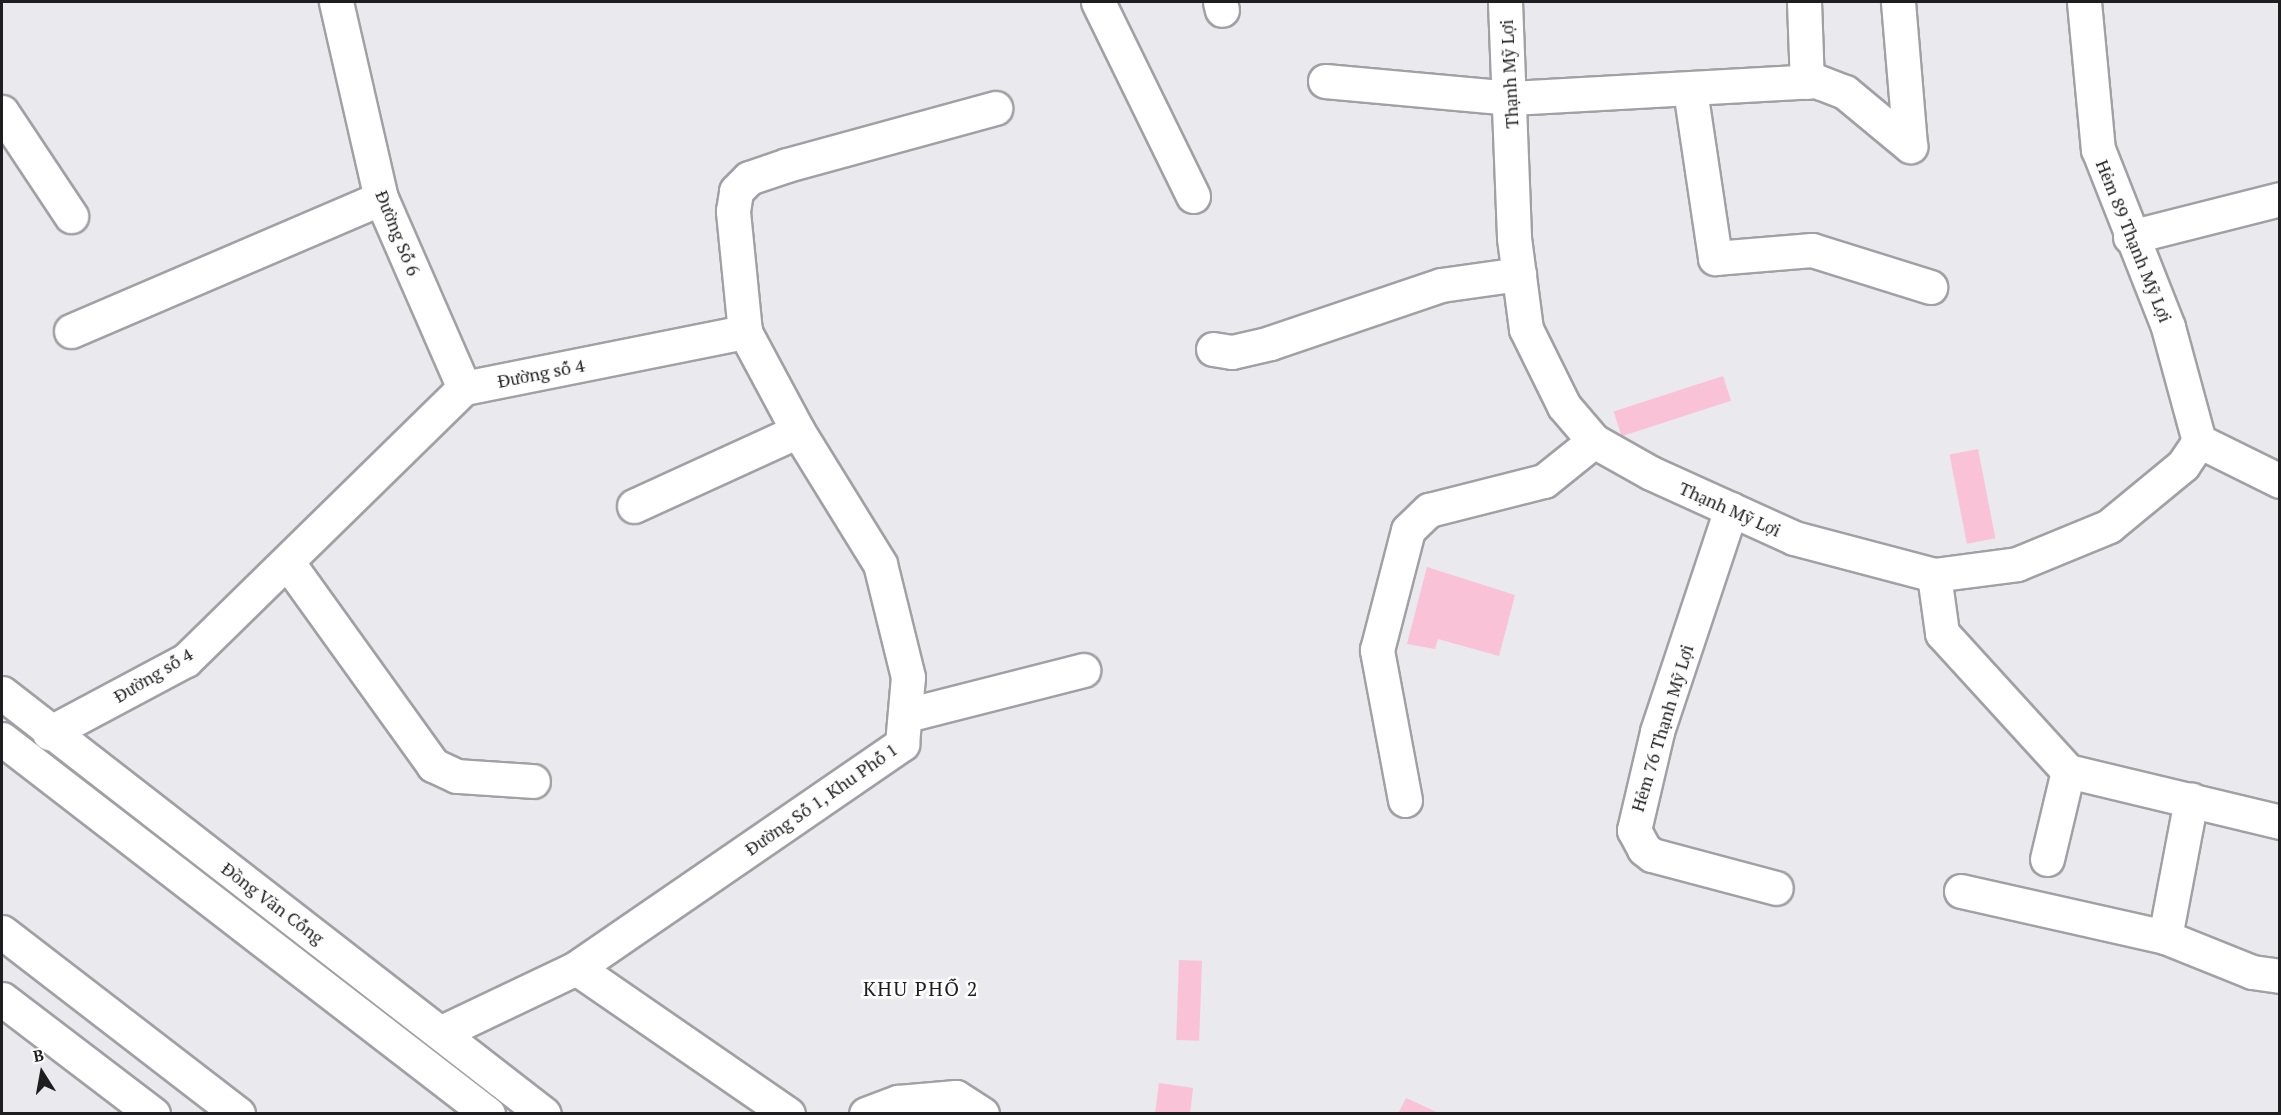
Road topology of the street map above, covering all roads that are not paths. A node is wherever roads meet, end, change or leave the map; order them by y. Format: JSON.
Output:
{"nodes":[{"id":1,"x":336,"y":2,"type":"edge"},
{"id":2,"x":1098,"y":2,"type":"edge"},
{"id":3,"x":1505,"y":2,"type":"edge"},
{"id":4,"x":1804,"y":2,"type":"edge"},
{"id":5,"x":1898,"y":2,"type":"edge"},
{"id":6,"x":2084,"y":2,"type":"edge"},
{"id":7,"x":1325,"y":81,"type":"dead end"},
{"id":8,"x":1808,"y":82,"type":"junction"},
{"id":9,"x":1690,"y":90,"type":"junction"},
{"id":10,"x":1511,"y":98,"type":"junction"},
{"id":11,"x":994,"y":108,"type":"dead end"},
{"id":12,"x":2,"y":112,"type":"edge"},
{"id":13,"x":1193,"y":196,"type":"dead end"},
{"id":14,"x":381,"y":198,"type":"junction"},
{"id":15,"x":2280,"y":199,"type":"edge"},
{"id":16,"x":71,"y":216,"type":"dead end"},
{"id":17,"x":2130,"y":237,"type":"junction"},
{"id":18,"x":1519,"y":274,"type":"junction"},
{"id":19,"x":1930,"y":287,"type":"dead end"},
{"id":20,"x":71,"y":331,"type":"dead end"},
{"id":21,"x":745,"y":332,"type":"junction"},
{"id":22,"x":1213,"y":349,"type":"dead end"},
{"id":23,"x":464,"y":388,"type":"junction"},
{"id":24,"x":798,"y":431,"type":"junction"},
{"id":25,"x":1594,"y":441,"type":"junction"},
{"id":26,"x":2199,"y":441,"type":"junction"},
{"id":27,"x":2280,"y":481,"type":"edge"},
{"id":28,"x":634,"y":506,"type":"dead end"},
{"id":29,"x":1731,"y":509,"type":"junction"},
{"id":30,"x":288,"y":563,"type":"junction"},
{"id":31,"x":1934,"y":575,"type":"junction"},
{"id":32,"x":1083,"y":670,"type":"dead end"},
{"id":33,"x":2,"y":693,"type":"edge"},
{"id":34,"x":907,"y":715,"type":"junction"},
{"id":35,"x":49,"y":733,"type":"junction"},
{"id":36,"x":11,"y":747,"type":"edge"},
{"id":37,"x":2068,"y":771,"type":"junction"},
{"id":38,"x":533,"y":781,"type":"dead end"},
{"id":39,"x":2191,"y":799,"type":"junction"},
{"id":40,"x":1406,"y":800,"type":"dead end"},
{"id":41,"x":2280,"y":822,"type":"edge"},
{"id":42,"x":2047,"y":859,"type":"dead end"},
{"id":43,"x":1776,"y":888,"type":"dead end"},
{"id":44,"x":1961,"y":891,"type":"dead end"},
{"id":45,"x":2,"y":932,"type":"edge"},
{"id":46,"x":2165,"y":937,"type":"junction"},
{"id":47,"x":576,"y":968,"type":"junction"},
{"id":48,"x":2280,"y":976,"type":"edge"},
{"id":49,"x":2,"y":999,"type":"edge"},
{"id":50,"x":442,"y":1032,"type":"junction"},
{"id":51,"x":418,"y":1059,"type":"junction"},
{"id":52,"x":153,"y":1113,"type":"edge"},
{"id":53,"x":238,"y":1113,"type":"edge"},
{"id":54,"x":488,"y":1113,"type":"edge"},
{"id":55,"x":544,"y":1113,"type":"edge"},
{"id":56,"x":788,"y":1113,"type":"edge"},
{"id":57,"x":866,"y":1113,"type":"edge"},
{"id":58,"x":982,"y":1113,"type":"edge"}],
"edges":[{"from":1,"to":14,"type":"street","name":"Đường Số 6"},
{"from":2,"to":13,"type":"street"},
{"from":3,"to":10,"type":"street","name":"Thạnh Mỹ Lợi"},
{"from":4,"to":8,"type":"street"},
{"from":5,"to":8,"type":"street"},
{"from":6,"to":17,"type":"street","name":"Hẻm 89 Thạnh Mỹ Lợi"},
{"from":7,"to":10,"type":"street"},
{"from":8,"to":9,"type":"street"},
{"from":9,"to":10,"type":"street"},
{"from":9,"to":19,"type":"street"},
{"from":10,"to":18,"type":"street","name":"Thạnh Mỹ Lợi"},
{"from":11,"to":21,"type":"street"},
{"from":12,"to":16,"type":"street"},
{"from":14,"to":20,"type":"street"},
{"from":14,"to":23,"type":"street","name":"Đường Số 6"},
{"from":15,"to":17,"type":"street"},
{"from":17,"to":26,"type":"street","name":"Hẻm 89 Thạnh Mỹ Lợi"},
{"from":18,"to":22,"type":"street"},
{"from":18,"to":25,"type":"street","name":"Thạnh Mỹ Lợi"},
{"from":21,"to":23,"type":"street","name":"Đường số 4"},
{"from":21,"to":24,"type":"street","name":"Đường Số 1, Khu Phố 1"},
{"from":23,"to":30,"type":"street","name":"Đường số 4"},
{"from":24,"to":28,"type":"street"},
{"from":24,"to":34,"type":"street","name":"Đường Số 1, Khu Phố 1"},
{"from":25,"to":29,"type":"street","name":"Thạnh Mỹ Lợi"},
{"from":25,"to":40,"type":"street"},
{"from":26,"to":27,"type":"street"},
{"from":26,"to":31,"type":"street","name":"Thạnh Mỹ Lợi"},
{"from":29,"to":31,"type":"street","name":"Thạnh Mỹ Lợi"},
{"from":29,"to":43,"type":"street","name":"Hẻm 76 Thạnh Mỹ Lợi"},
{"from":30,"to":35,"type":"street","name":"Đường số 4"},
{"from":30,"to":38,"type":"street"},
{"from":31,"to":37,"type":"street"},
{"from":32,"to":34,"type":"street"},
{"from":33,"to":35,"type":"street","name":"Đồng Văn Cống"},
{"from":34,"to":47,"type":"street","name":"Đường Số 1, Khu Phố 1"},
{"from":35,"to":36,"type":"street","name":"Đường số 4"},
{"from":35,"to":50,"type":"street","name":"Đồng Văn Cống"},
{"from":36,"to":51,"type":"street","name":"Đồng Văn Cống"},
{"from":37,"to":39,"type":"street"},
{"from":37,"to":42,"type":"street"},
{"from":39,"to":41,"type":"street"},
{"from":39,"to":46,"type":"street"},
{"from":44,"to":46,"type":"street"},
{"from":45,"to":53,"type":"street"},
{"from":46,"to":48,"type":"street"},
{"from":47,"to":50,"type":"street","name":"Đường Số 1, Khu Phố 1"},
{"from":47,"to":56,"type":"street"},
{"from":49,"to":52,"type":"street"},
{"from":50,"to":51,"type":"street"},
{"from":50,"to":55,"type":"street","name":"Đồng Văn Cống"},
{"from":51,"to":54,"type":"street","name":"Đồng Văn Cống"},
{"from":57,"to":58,"type":"street"}]}
